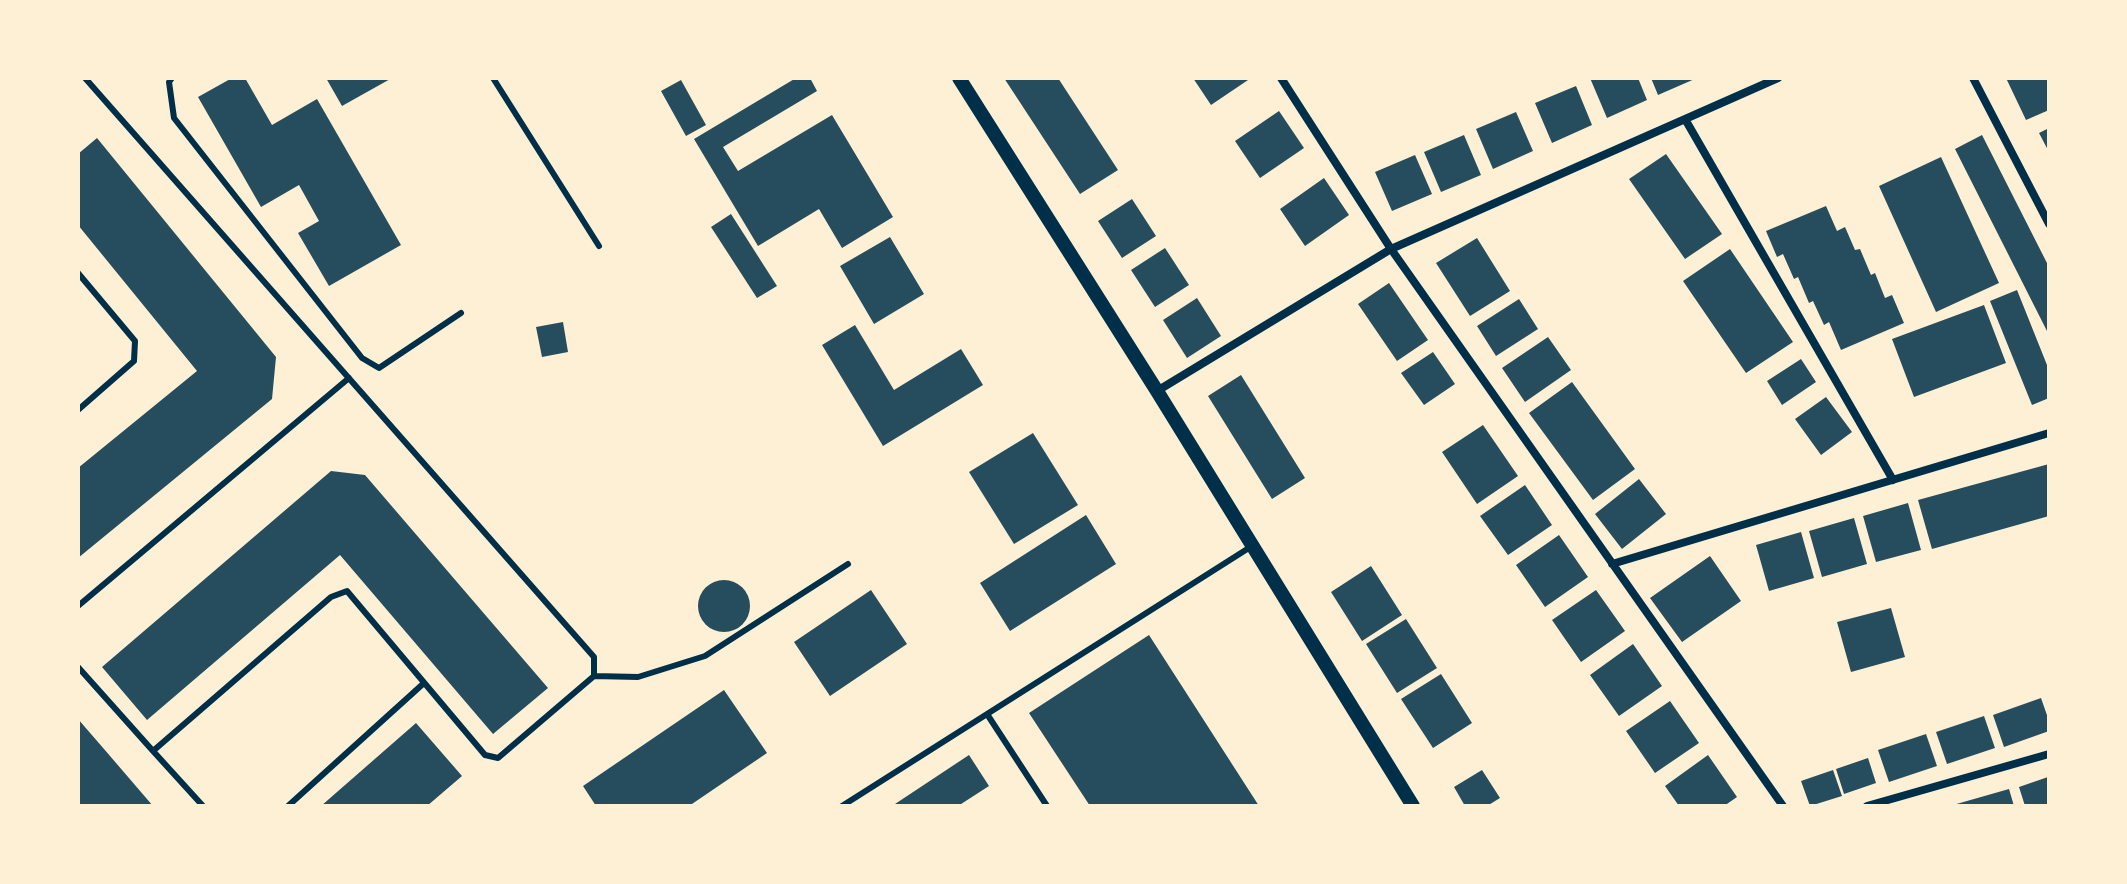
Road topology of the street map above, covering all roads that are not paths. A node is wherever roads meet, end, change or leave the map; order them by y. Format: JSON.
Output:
{"nodes":[{"id":1,"x":172,"y":78,"type":"edge"},
{"id":2,"x":493,"y":78,"type":"edge"},
{"id":3,"x":959,"y":78,"type":"edge"},
{"id":4,"x":1281,"y":78,"type":"edge"},
{"id":5,"x":1778,"y":78,"type":"edge"},
{"id":6,"x":1973,"y":78,"type":"edge"},
{"id":7,"x":82,"y":79,"type":"edge"},
{"id":8,"x":1685,"y":119,"type":"junction"},
{"id":9,"x":2049,"y":224,"type":"edge"},
{"id":10,"x":599,"y":246,"type":"dead end"},
{"id":11,"x":1391,"y":249,"type":"junction"},
{"id":12,"x":78,"y":273,"type":"edge"},
{"id":13,"x":461,"y":313,"type":"dead end"},
{"id":14,"x":349,"y":378,"type":"junction"},
{"id":15,"x":1157,"y":391,"type":"junction"},
{"id":16,"x":78,"y":410,"type":"edge"},
{"id":17,"x":2049,"y":433,"type":"edge"},
{"id":18,"x":1893,"y":480,"type":"junction"},
{"id":19,"x":1252,"y":546,"type":"junction"},
{"id":20,"x":848,"y":564,"type":"dead end"},
{"id":21,"x":1612,"y":564,"type":"junction"},
{"id":22,"x":78,"y":606,"type":"edge"},
{"id":23,"x":78,"y":667,"type":"edge"},
{"id":24,"x":594,"y":676,"type":"junction"},
{"id":25,"x":424,"y":683,"type":"junction"},
{"id":26,"x":987,"y":714,"type":"junction"},
{"id":27,"x":153,"y":751,"type":"junction"},
{"id":28,"x":2049,"y":754,"type":"edge"},
{"id":29,"x":203,"y":806,"type":"edge"},
{"id":30,"x":288,"y":806,"type":"edge"},
{"id":31,"x":842,"y":806,"type":"edge"},
{"id":32,"x":1047,"y":806,"type":"edge"},
{"id":33,"x":1413,"y":806,"type":"edge"},
{"id":34,"x":1783,"y":806,"type":"edge"},
{"id":35,"x":1867,"y":806,"type":"edge"}],
"edges":[{"from":1,"to":13,"type":"lane"},
{"from":2,"to":10,"type":"lane"},
{"from":3,"to":15,"type":"street"},
{"from":4,"to":11,"type":"street"},
{"from":5,"to":8,"type":"street"},
{"from":6,"to":9,"type":"street"},
{"from":7,"to":14,"type":"lane"},
{"from":8,"to":11,"type":"street"},
{"from":8,"to":18,"type":"street"},
{"from":11,"to":15,"type":"street"},
{"from":11,"to":21,"type":"street"},
{"from":12,"to":16,"type":"lane"},
{"from":14,"to":22,"type":"lane"},
{"from":14,"to":24,"type":"lane"},
{"from":15,"to":19,"type":"street"},
{"from":17,"to":18,"type":"street"},
{"from":18,"to":21,"type":"street"},
{"from":19,"to":26,"type":"lane"},
{"from":19,"to":33,"type":"street"},
{"from":20,"to":24,"type":"lane"},
{"from":21,"to":34,"type":"street"},
{"from":23,"to":27,"type":"lane"},
{"from":24,"to":25,"type":"lane"},
{"from":25,"to":27,"type":"lane"},
{"from":25,"to":30,"type":"lane"},
{"from":26,"to":31,"type":"lane"},
{"from":26,"to":32,"type":"lane"},
{"from":27,"to":29,"type":"lane"},
{"from":28,"to":35,"type":"street"}]}
